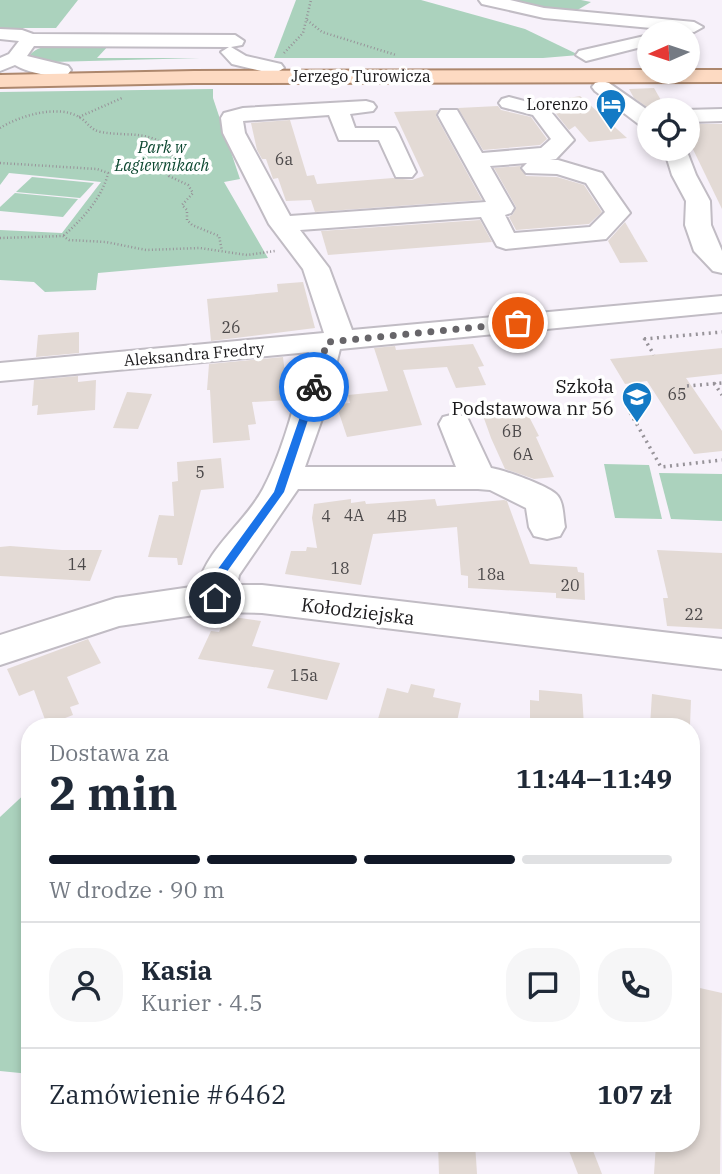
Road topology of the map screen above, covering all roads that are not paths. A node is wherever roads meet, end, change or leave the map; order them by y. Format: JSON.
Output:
{"nodes":[{"id":1,"x":488,"y":0,"type":"edge"},
{"id":2,"x":597,"y":0,"type":"edge"},
{"id":3,"x":703,"y":22,"type":"junction"},
{"id":4,"x":700,"y":23,"type":"edge"},
{"id":5,"x":0,"y":34,"type":"edge"},
{"id":6,"x":29,"y":40,"type":"junction"},
{"id":7,"x":637,"y":43,"type":"edge"},
{"id":8,"x":234,"y":44,"type":"junction"},
{"id":9,"x":586,"y":55,"type":"dead end"},
{"id":10,"x":278,"y":61,"type":"junction"},
{"id":11,"x":8,"y":62,"type":"edge"},
{"id":12,"x":637,"y":67,"type":"edge"},
{"id":13,"x":700,"y":67,"type":"edge"},
{"id":14,"x":722,"y":67,"type":"edge"},
{"id":15,"x":181,"y":69,"type":"junction"},
{"id":16,"x":61,"y":70,"type":"junction"},
{"id":17,"x":0,"y":73,"type":"edge"},
{"id":18,"x":722,"y":76,"type":"edge"},
{"id":19,"x":0,"y":81,"type":"edge"},
{"id":20,"x":602,"y":86,"type":"dead end"},
{"id":21,"x":509,"y":103,"type":"dead end"},
{"id":22,"x":366,"y":107,"type":"dead end"},
{"id":23,"x":337,"y":108,"type":"junction"},
{"id":24,"x":637,"y":111,"type":"edge"},
{"id":25,"x":449,"y":115,"type":"dead end"},
{"id":26,"x":721,"y":115,"type":"edge"},
{"id":27,"x":700,"y":116,"type":"edge"},
{"id":28,"x":475,"y":161,"type":"junction"},
{"id":29,"x":679,"y":161,"type":"edge"},
{"id":30,"x":534,"y":168,"type":"dead end"},
{"id":31,"x":404,"y":172,"type":"dead end"},
{"id":32,"x":489,"y":209,"type":"junction"},
{"id":33,"x":282,"y":224,"type":"junction"},
{"id":34,"x":722,"y":265,"type":"edge"},
{"id":35,"x":722,"y":303,"type":"edge"},
{"id":36,"x":334,"y":341,"type":"junction"},
{"id":37,"x":0,"y":372,"type":"edge"},
{"id":38,"x":455,"y":424,"type":"dead end"},
{"id":39,"x":284,"y":478,"type":"junction"},
{"id":40,"x":478,"y":478,"type":"junction"},
{"id":41,"x":547,"y":527,"type":"dead end"},
{"id":42,"x":215,"y":598,"type":"junction"},
{"id":43,"x":0,"y":650,"type":"edge"},
{"id":44,"x":722,"y":654,"type":"edge"}],
"edges":[{"from":1,"to":3,"type":"street"},
{"from":2,"to":3,"type":"street"},
{"from":3,"to":4,"type":"street"},
{"from":5,"to":6,"type":"street"},
{"from":6,"to":8,"type":"street"},
{"from":6,"to":11,"type":"street"},
{"from":7,"to":9,"type":"street"},
{"from":8,"to":10,"type":"street"},
{"from":8,"to":15,"type":"street"},
{"from":10,"to":12,"type":"main road","name":"Jerzego Turowicza"},
{"from":10,"to":15,"type":"main road","name":"Jerzego Turowicza"},
{"from":11,"to":16,"type":"street"},
{"from":13,"to":14,"type":"main road"},
{"from":15,"to":16,"type":"main road","name":"Jerzego Turowicza"},
{"from":16,"to":17,"type":"main road","name":"Jerzego Turowicza"},
{"from":18,"to":19,"type":"main road","name":"Jerzego Turowicza"},
{"from":20,"to":24,"type":"street"},
{"from":21,"to":28,"type":"street"},
{"from":22,"to":23,"type":"street"},
{"from":23,"to":31,"type":"street"},
{"from":23,"to":33,"type":"street"},
{"from":25,"to":28,"type":"street"},
{"from":26,"to":27,"type":"street"},
{"from":28,"to":32,"type":"street"},
{"from":29,"to":34,"type":"street"},
{"from":30,"to":32,"type":"street"},
{"from":32,"to":33,"type":"street"},
{"from":33,"to":36,"type":"street"},
{"from":35,"to":36,"type":"street","name":"Aleksandra Fredry"},
{"from":36,"to":37,"type":"street","name":"Aleksandra Fredry"},
{"from":36,"to":39,"type":"street"},
{"from":38,"to":40,"type":"street"},
{"from":39,"to":40,"type":"street"},
{"from":39,"to":42,"type":"street"},
{"from":40,"to":41,"type":"street"},
{"from":42,"to":43,"type":"street","name":"Kołodziejska"},
{"from":42,"to":44,"type":"street","name":"Kołodziejska"}]}
